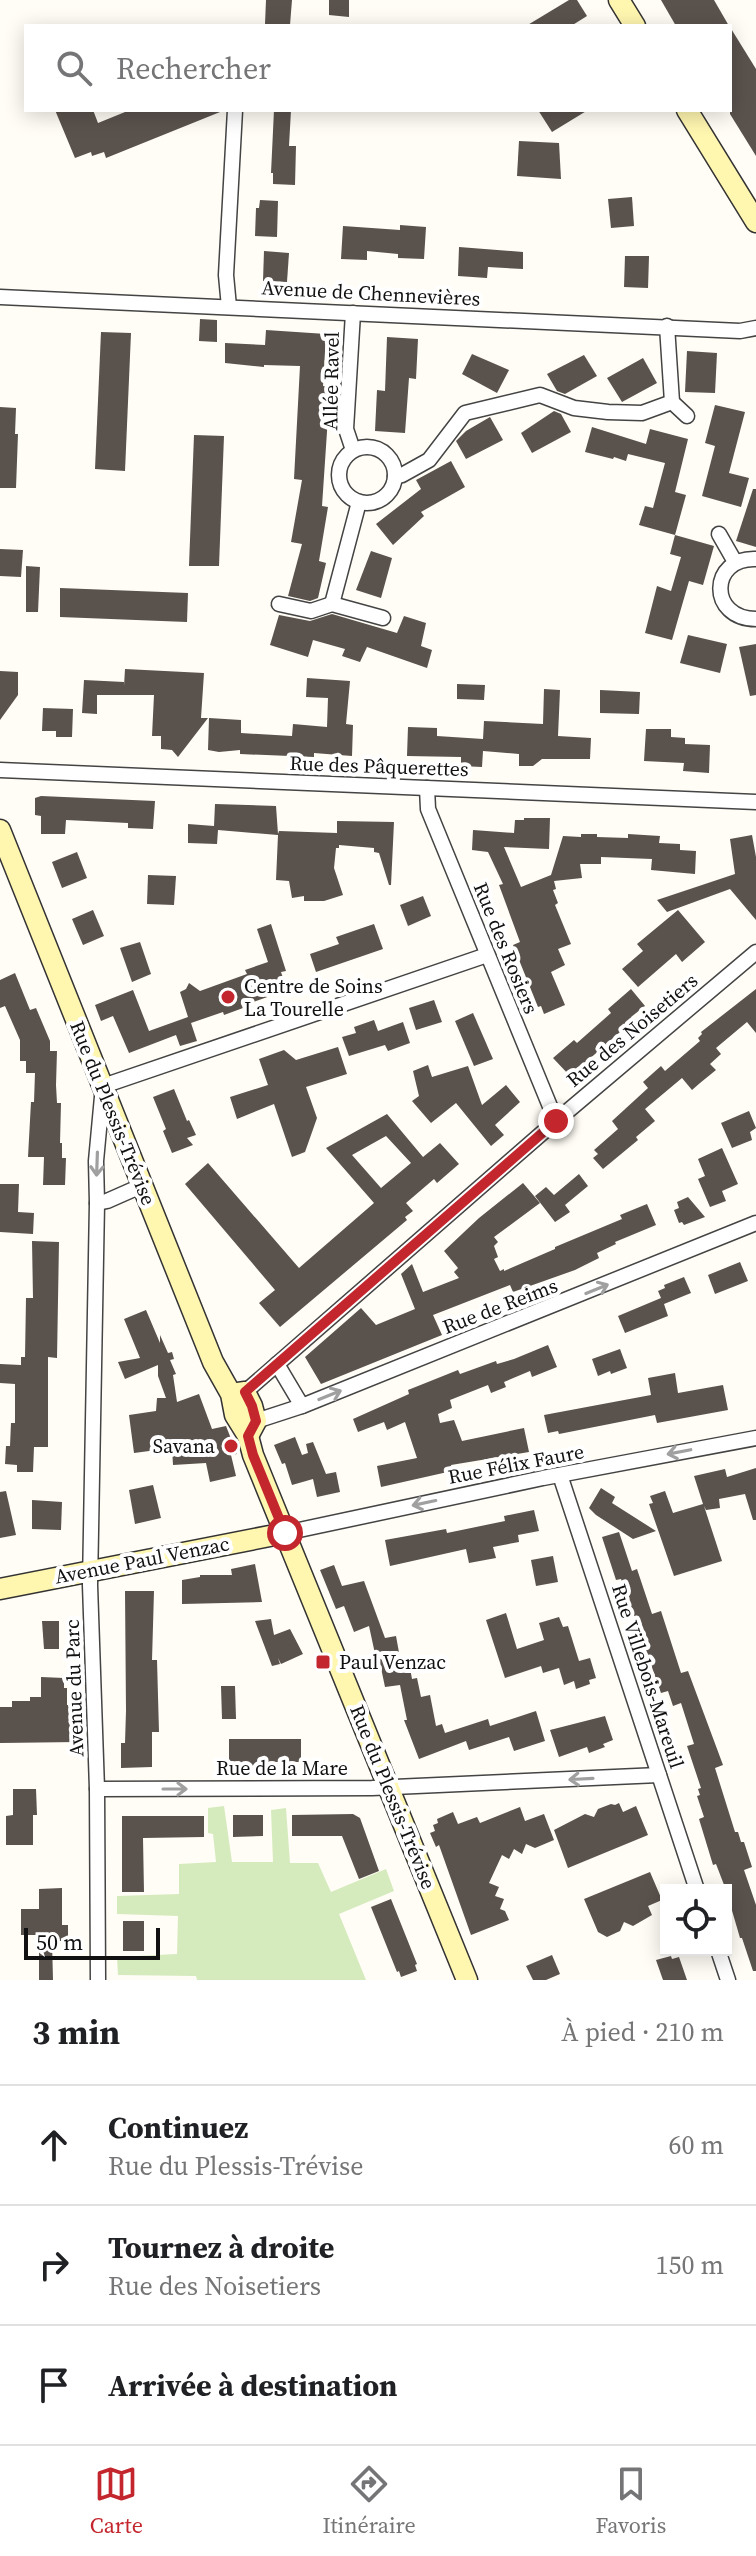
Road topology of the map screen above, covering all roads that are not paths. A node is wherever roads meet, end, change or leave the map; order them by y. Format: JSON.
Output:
{"nodes":[{"id":1,"x":619,"y":0,"type":"edge"},
{"id":2,"x":634,"y":24,"type":"edge"},
{"id":3,"x":235,"y":112,"type":"edge"},
{"id":4,"x":688,"y":112,"type":"edge"},
{"id":5,"x":756,"y":222,"type":"edge"},
{"id":6,"x":0,"y":297,"type":"edge"},
{"id":7,"x":229,"y":307,"type":"junction"},
{"id":8,"x":353,"y":313,"type":"junction"},
{"id":9,"x":667,"y":326,"type":"junction"},
{"id":10,"x":756,"y":328,"type":"edge"},
{"id":11,"x":740,"y":331,"type":"junction"},
{"id":12,"x":756,"y":336,"type":"edge"},
{"id":13,"x":672,"y":402,"type":"junction"},
{"id":14,"x":687,"y":416,"type":"dead end"},
{"id":15,"x":353,"y":450,"type":"junction"},
{"id":16,"x":395,"y":476,"type":"junction"},
{"id":17,"x":359,"y":502,"type":"junction"},
{"id":18,"x":719,"y":534,"type":"dead end"},
{"id":19,"x":756,"y":559,"type":"edge"},
{"id":20,"x":735,"y":562,"type":"junction"},
{"id":21,"x":279,"y":604,"type":"dead end"},
{"id":22,"x":332,"y":604,"type":"junction"},
{"id":23,"x":383,"y":618,"type":"dead end"},
{"id":24,"x":756,"y":619,"type":"edge"},
{"id":25,"x":0,"y":770,"type":"edge"},
{"id":26,"x":427,"y":788,"type":"junction"},
{"id":27,"x":756,"y":802,"type":"edge"},
{"id":28,"x":0,"y":830,"type":"edge"},
{"id":29,"x":756,"y":952,"type":"edge"},
{"id":30,"x":487,"y":955,"type":"junction"},
{"id":31,"x":103,"y":1086,"type":"junction"},
{"id":32,"x":556,"y":1121,"type":"junction"},
{"id":33,"x":141,"y":1186,"type":"junction"},
{"id":34,"x":97,"y":1203,"type":"junction"},
{"id":35,"x":756,"y":1223,"type":"edge"},
{"id":36,"x":277,"y":1364,"type":"junction"},
{"id":37,"x":238,"y":1393,"type":"junction"},
{"id":38,"x":302,"y":1406,"type":"junction"},
{"id":39,"x":252,"y":1428,"type":"junction"},
{"id":40,"x":756,"y":1438,"type":"edge"},
{"id":41,"x":560,"y":1475,"type":"junction"},
{"id":42,"x":285,"y":1533,"type":"junction"},
{"id":43,"x":91,"y":1571,"type":"junction"},
{"id":44,"x":0,"y":1589,"type":"edge"},
{"id":45,"x":659,"y":1775,"type":"junction"},
{"id":46,"x":390,"y":1787,"type":"junction"},
{"id":47,"x":97,"y":1789,"type":"junction"},
{"id":48,"x":695,"y":1884,"type":"edge"},
{"id":49,"x":720,"y":1956,"type":"edge"},
{"id":50,"x":98,"y":1980,"type":"edge"},
{"id":51,"x":467,"y":1980,"type":"edge"},
{"id":52,"x":728,"y":1980,"type":"edge"}],
"edges":[{"from":1,"to":2,"type":"street"},
{"from":3,"to":7,"type":"street"},
{"from":4,"to":5,"type":"street"},
{"from":6,"to":7,"type":"street","name":"Avenue de Chennevières"},
{"from":7,"to":8,"type":"street","name":"Avenue de Chennevières"},
{"from":8,"to":9,"type":"street","name":"Avenue de Chennevières"},
{"from":8,"to":15,"type":"street","name":"Allée Ravel"},
{"from":9,"to":11,"type":"street","name":"Avenue de Chennevières"},
{"from":9,"to":13,"type":"street"},
{"from":10,"to":11,"type":"street","name":"Avenue de Chennevières"},
{"from":11,"to":12,"type":"street","name":"Avenue de Chennevières"},
{"from":13,"to":14,"type":"street"},
{"from":13,"to":16,"type":"street"},
{"from":15,"to":16,"type":"street","name":"Allée Ravel"},
{"from":15,"to":17,"type":"street","name":"Allée Ravel"},
{"from":16,"to":17,"type":"street"},
{"from":17,"to":22,"type":"street"},
{"from":18,"to":20,"type":"street"},
{"from":19,"to":20,"type":"street"},
{"from":20,"to":24,"type":"street"},
{"from":21,"to":22,"type":"street"},
{"from":22,"to":23,"type":"street"},
{"from":25,"to":26,"type":"street","name":"Rue des Pâquerettes"},
{"from":26,"to":27,"type":"street","name":"Rue des Pâquerettes"},
{"from":26,"to":30,"type":"street","name":"Rue des Rosiers"},
{"from":28,"to":31,"type":"street","name":"Rue du Plessis-Trévise"},
{"from":29,"to":32,"type":"street","name":"Rue des Noisetiers"},
{"from":30,"to":31,"type":"street"},
{"from":30,"to":32,"type":"street","name":"Rue des Rosiers"},
{"from":31,"to":33,"type":"street","name":"Rue du Plessis-Trévise"},
{"from":31,"to":34,"type":"street","name":"Avenue du Parc","one_way":true},
{"from":32,"to":36,"type":"street","name":"Rue des Noisetiers"},
{"from":33,"to":34,"type":"street"},
{"from":33,"to":37,"type":"street","name":"Rue du Plessis-Trévise"},
{"from":34,"to":43,"type":"street","name":"Avenue du Parc"},
{"from":38,"to":35,"type":"street","name":"Rue de Reims","one_way":true},
{"from":36,"to":37,"type":"street","name":"Rue des Noisetiers"},
{"from":36,"to":38,"type":"street"},
{"from":37,"to":39,"type":"street","name":"Rue du Plessis-Trévise"},
{"from":38,"to":39,"type":"street","name":"Rue de Reims"},
{"from":39,"to":42,"type":"street","name":"Rue du Plessis-Trévise"},
{"from":40,"to":41,"type":"street","name":"Rue Félix Faure","one_way":true},
{"from":41,"to":42,"type":"street","name":"Rue Félix Faure","one_way":true},
{"from":41,"to":45,"type":"street","name":"Rue Villebois-Mareuil"},
{"from":42,"to":43,"type":"street","name":"Avenue Paul Venzac"},
{"from":42,"to":46,"type":"street","name":"Rue du Plessis-Trévise"},
{"from":43,"to":44,"type":"street","name":"Avenue Paul Venzac"},
{"from":43,"to":47,"type":"street","name":"Avenue du Parc"},
{"from":45,"to":46,"type":"street","name":"Rue de la Mare","one_way":true},
{"from":45,"to":48,"type":"street","name":"Rue Villebois-Mareuil"},
{"from":47,"to":46,"type":"street","name":"Rue de la Mare","one_way":true},
{"from":46,"to":51,"type":"street","name":"Rue du Plessis-Trévise"},
{"from":47,"to":50,"type":"street","name":"Avenue du Parc"},
{"from":49,"to":52,"type":"street"}]}
